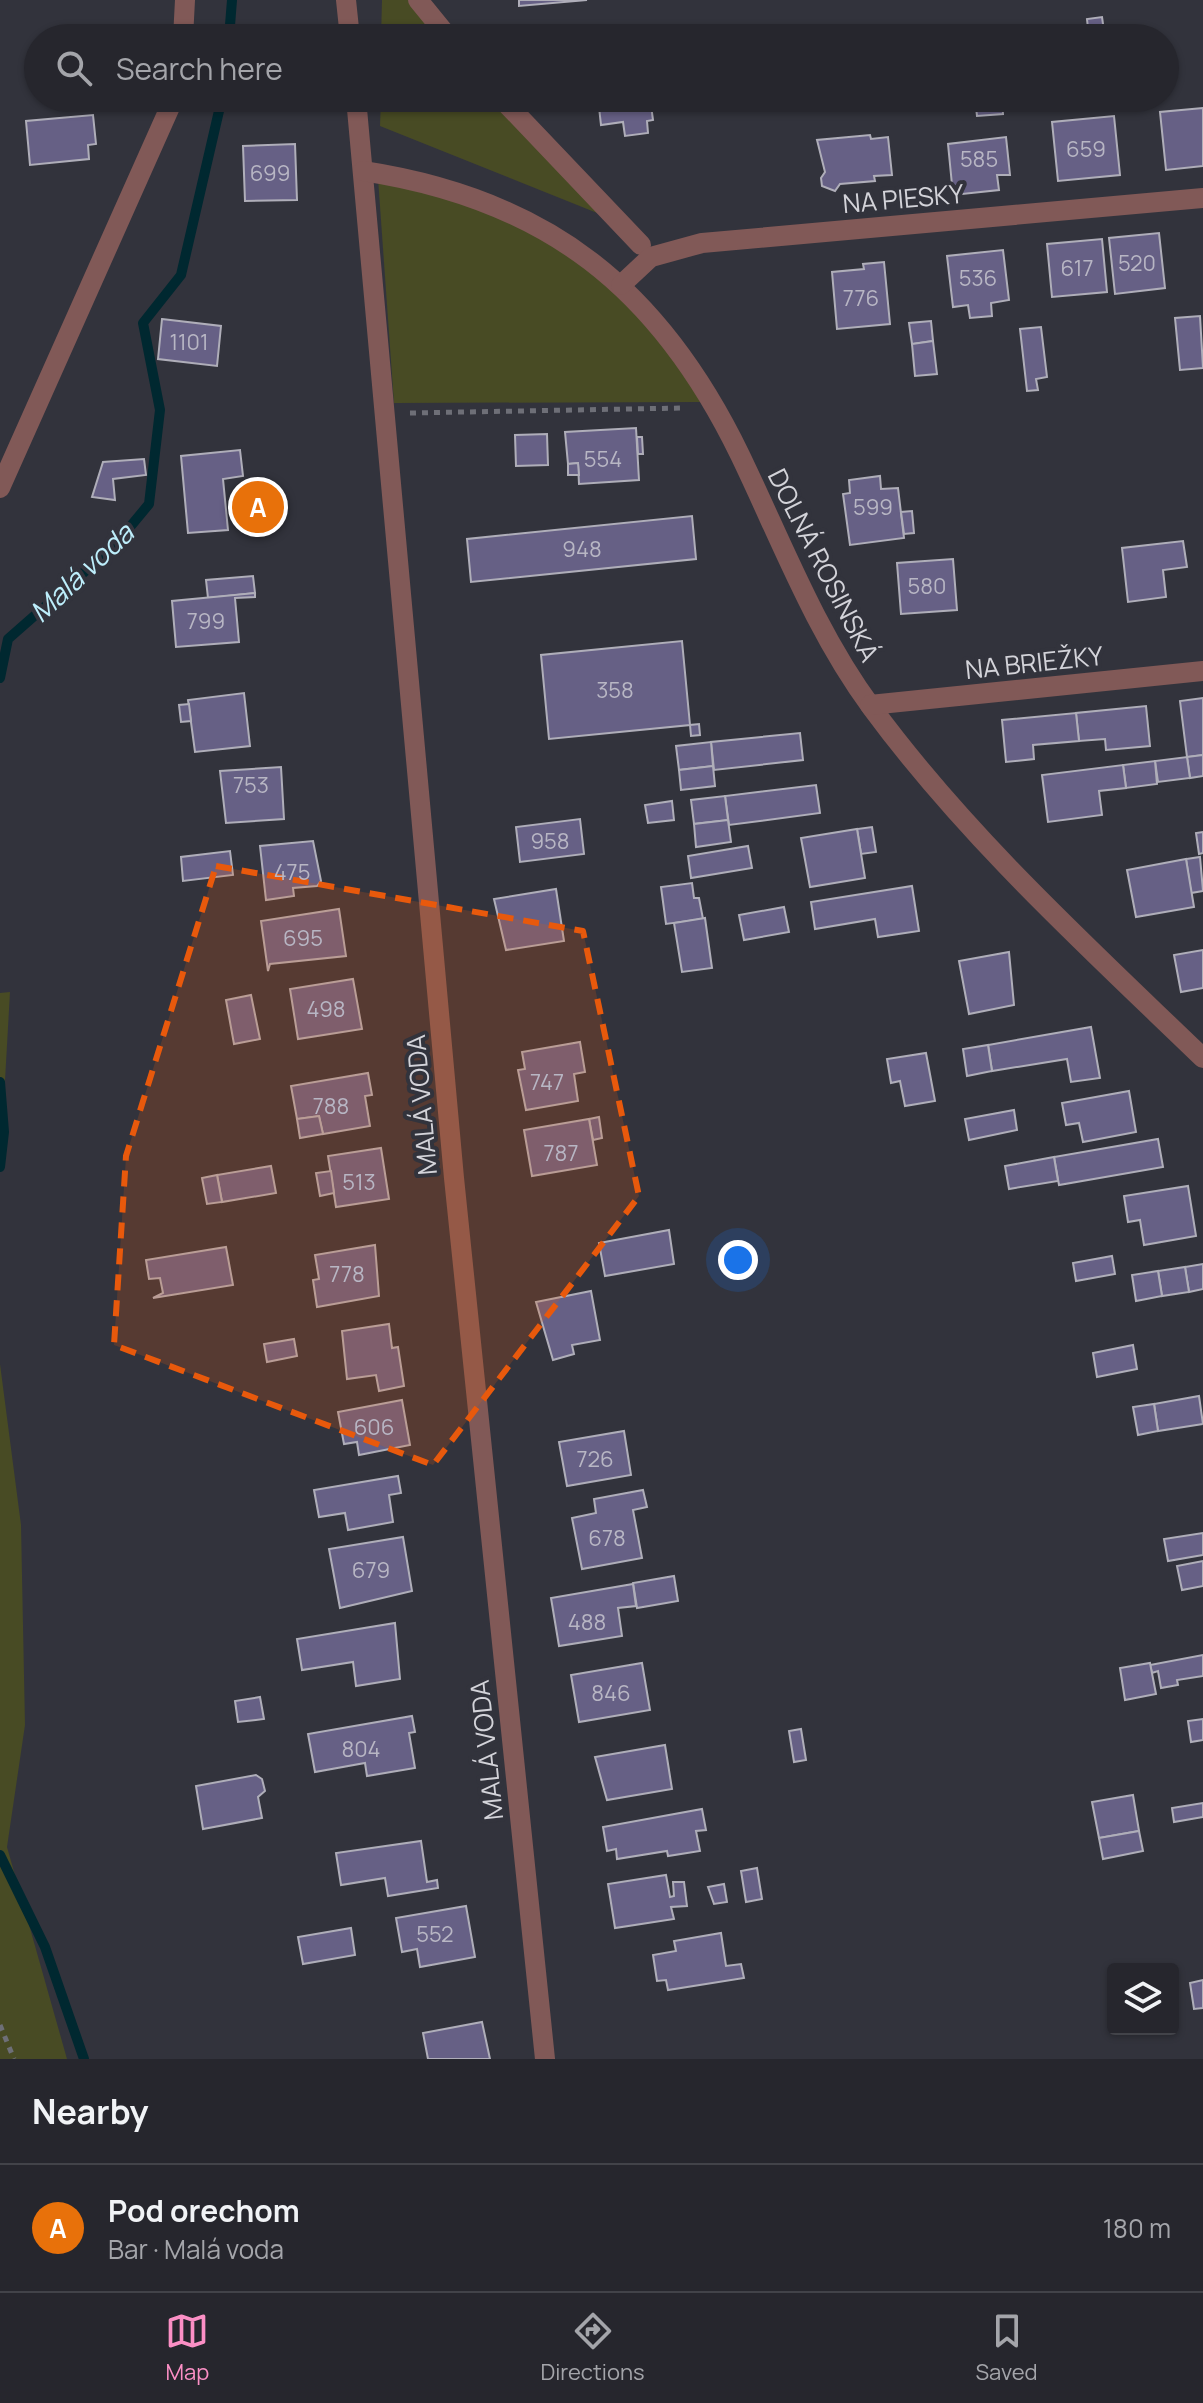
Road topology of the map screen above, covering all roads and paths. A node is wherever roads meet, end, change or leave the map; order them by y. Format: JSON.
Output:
{"nodes":[{"id":1,"x":185,"y":0,"type":"edge"},
{"id":2,"x":346,"y":0,"type":"edge"},
{"id":3,"x":418,"y":0,"type":"edge"},
{"id":4,"x":184,"y":24,"type":"edge"},
{"id":5,"x":349,"y":24,"type":"edge"},
{"id":6,"x":438,"y":24,"type":"edge"},
{"id":7,"x":168,"y":112,"type":"edge"},
{"id":8,"x":357,"y":112,"type":"edge"},
{"id":9,"x":514,"y":112,"type":"edge"},
{"id":10,"x":363,"y":171,"type":"junction"},
{"id":11,"x":1203,"y":198,"type":"edge"},
{"id":12,"x":641,"y":245,"type":"dead end"},
{"id":13,"x":621,"y":285,"type":"junction"},
{"id":14,"x":712,"y":403,"type":"junction"},
{"id":15,"x":385,"y":413,"type":"junction"},
{"id":16,"x":0,"y":488,"type":"edge"},
{"id":17,"x":1203,"y":671,"type":"edge"},
{"id":18,"x":870,"y":705,"type":"junction"},
{"id":19,"x":1203,"y":1058,"type":"edge"},
{"id":20,"x":0,"y":2025,"type":"edge"},
{"id":21,"x":14,"y":2059,"type":"edge"},
{"id":22,"x":545,"y":2059,"type":"edge"}],
"edges":[{"from":1,"to":4,"type":"street"},
{"from":2,"to":5,"type":"street"},
{"from":3,"to":6,"type":"street"},
{"from":7,"to":16,"type":"street"},
{"from":8,"to":10,"type":"street","name":"MALÁ VODA"},
{"from":9,"to":12,"type":"street"},
{"from":10,"to":13,"type":"street","name":"DOLNÁ ROSINSKÁ"},
{"from":10,"to":15,"type":"street","name":"MALÁ VODA"},
{"from":11,"to":13,"type":"street","name":"NA PIESKY"},
{"from":13,"to":14,"type":"street","name":"DOLNÁ ROSINSKÁ"},
{"from":14,"to":15,"type":"path"},
{"from":14,"to":18,"type":"street","name":"DOLNÁ ROSINSKÁ"},
{"from":15,"to":22,"type":"street","name":"MALÁ VODA"},
{"from":17,"to":18,"type":"street","name":"NA BRIEŽKY"},
{"from":18,"to":19,"type":"street","name":"DOLNÁ ROSINSKÁ"},
{"from":20,"to":21,"type":"path"}]}
